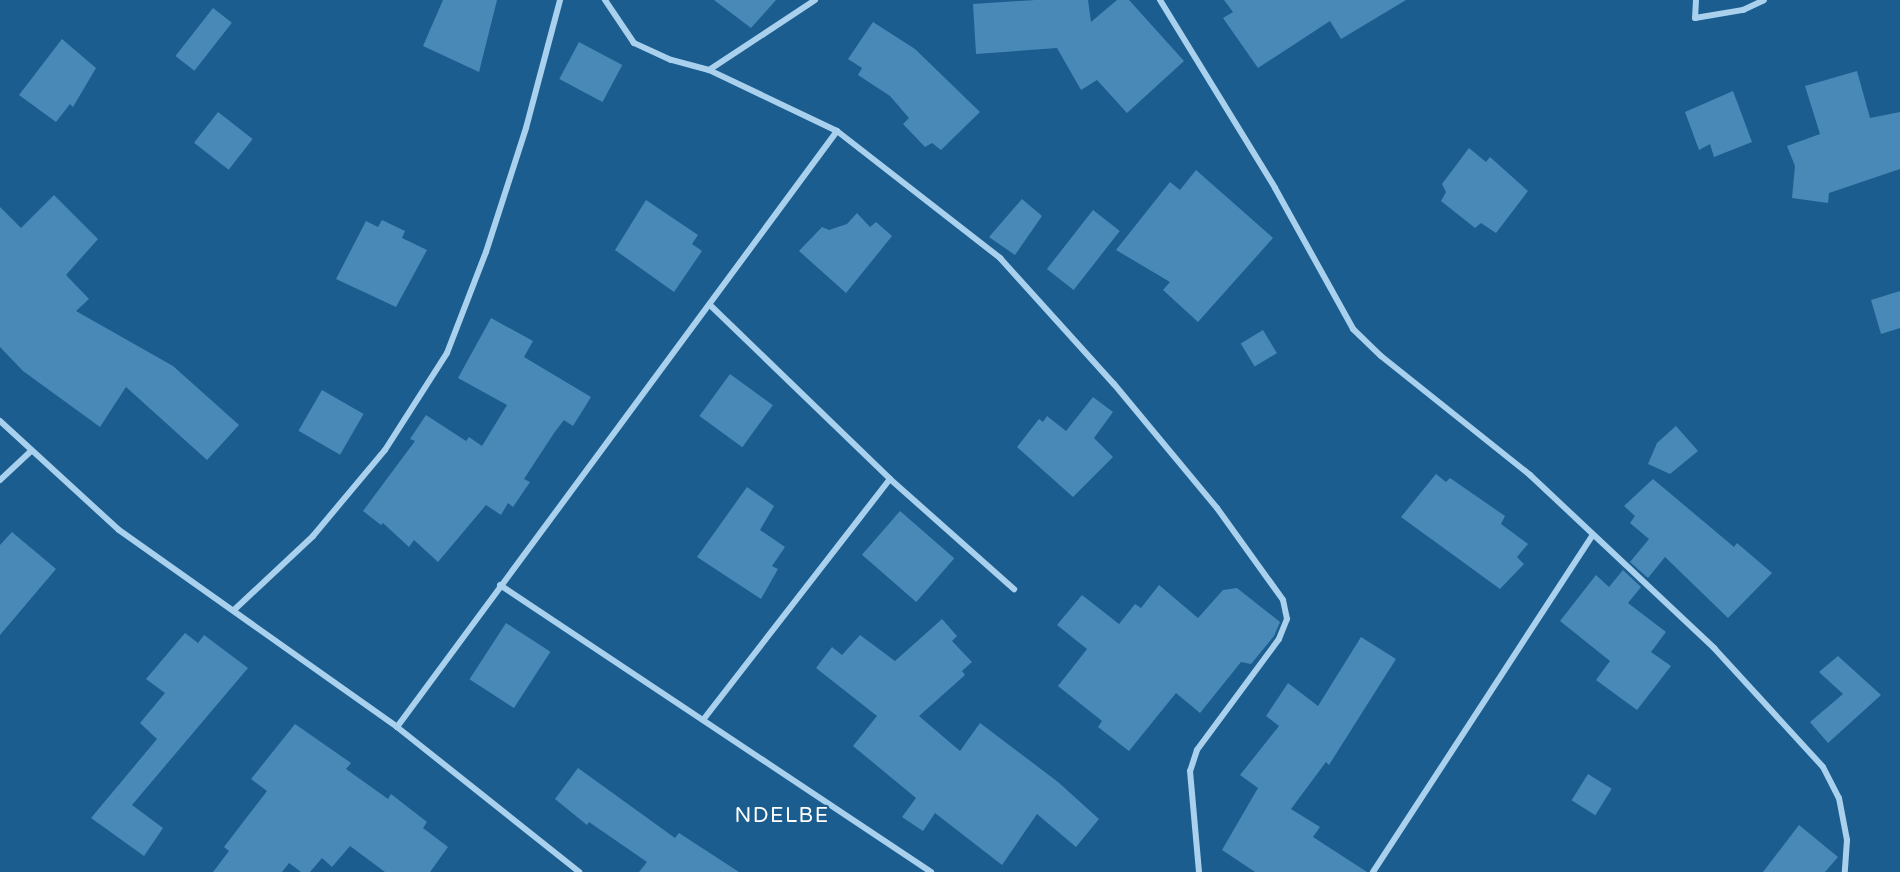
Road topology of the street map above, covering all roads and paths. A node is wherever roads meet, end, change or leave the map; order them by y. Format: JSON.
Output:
{"nodes":[{"id":1,"x":560,"y":0,"type":"edge"},
{"id":2,"x":605,"y":0,"type":"edge"},
{"id":3,"x":815,"y":0,"type":"edge"},
{"id":4,"x":1696,"y":0,"type":"edge"},
{"id":5,"x":1764,"y":0,"type":"edge"},
{"id":6,"x":1162,"y":1,"type":"edge"},
{"id":7,"x":709,"y":70,"type":"junction"},
{"id":8,"x":837,"y":131,"type":"junction"},
{"id":9,"x":710,"y":305,"type":"junction"},
{"id":10,"x":0,"y":421,"type":"edge"},
{"id":11,"x":30,"y":452,"type":"junction"},
{"id":12,"x":890,"y":479,"type":"junction"},
{"id":13,"x":0,"y":480,"type":"edge"},
{"id":14,"x":1592,"y":537,"type":"junction"},
{"id":15,"x":500,"y":585,"type":"junction"},
{"id":16,"x":1014,"y":589,"type":"dead end"},
{"id":17,"x":234,"y":610,"type":"junction"},
{"id":18,"x":703,"y":720,"type":"junction"},
{"id":19,"x":397,"y":727,"type":"junction"},
{"id":20,"x":579,"y":872,"type":"edge"},
{"id":21,"x":931,"y":872,"type":"edge"},
{"id":22,"x":1199,"y":872,"type":"edge"},
{"id":23,"x":1374,"y":872,"type":"edge"},
{"id":24,"x":1845,"y":872,"type":"edge"}],
"edges":[{"from":1,"to":17,"type":"street"},
{"from":2,"to":7,"type":"street"},
{"from":3,"to":7,"type":"street"},
{"from":4,"to":5,"type":"street"},
{"from":6,"to":14,"type":"street"},
{"from":7,"to":8,"type":"street"},
{"from":8,"to":9,"type":"street"},
{"from":8,"to":22,"type":"street"},
{"from":9,"to":12,"type":"street"},
{"from":9,"to":15,"type":"street"},
{"from":10,"to":11,"type":"street"},
{"from":11,"to":13,"type":"street"},
{"from":11,"to":17,"type":"street"},
{"from":12,"to":16,"type":"street"},
{"from":12,"to":18,"type":"street"},
{"from":14,"to":23,"type":"street"},
{"from":14,"to":24,"type":"street"},
{"from":15,"to":18,"type":"street"},
{"from":15,"to":19,"type":"street"},
{"from":17,"to":19,"type":"street"},
{"from":18,"to":21,"type":"street"},
{"from":19,"to":20,"type":"street"}]}
